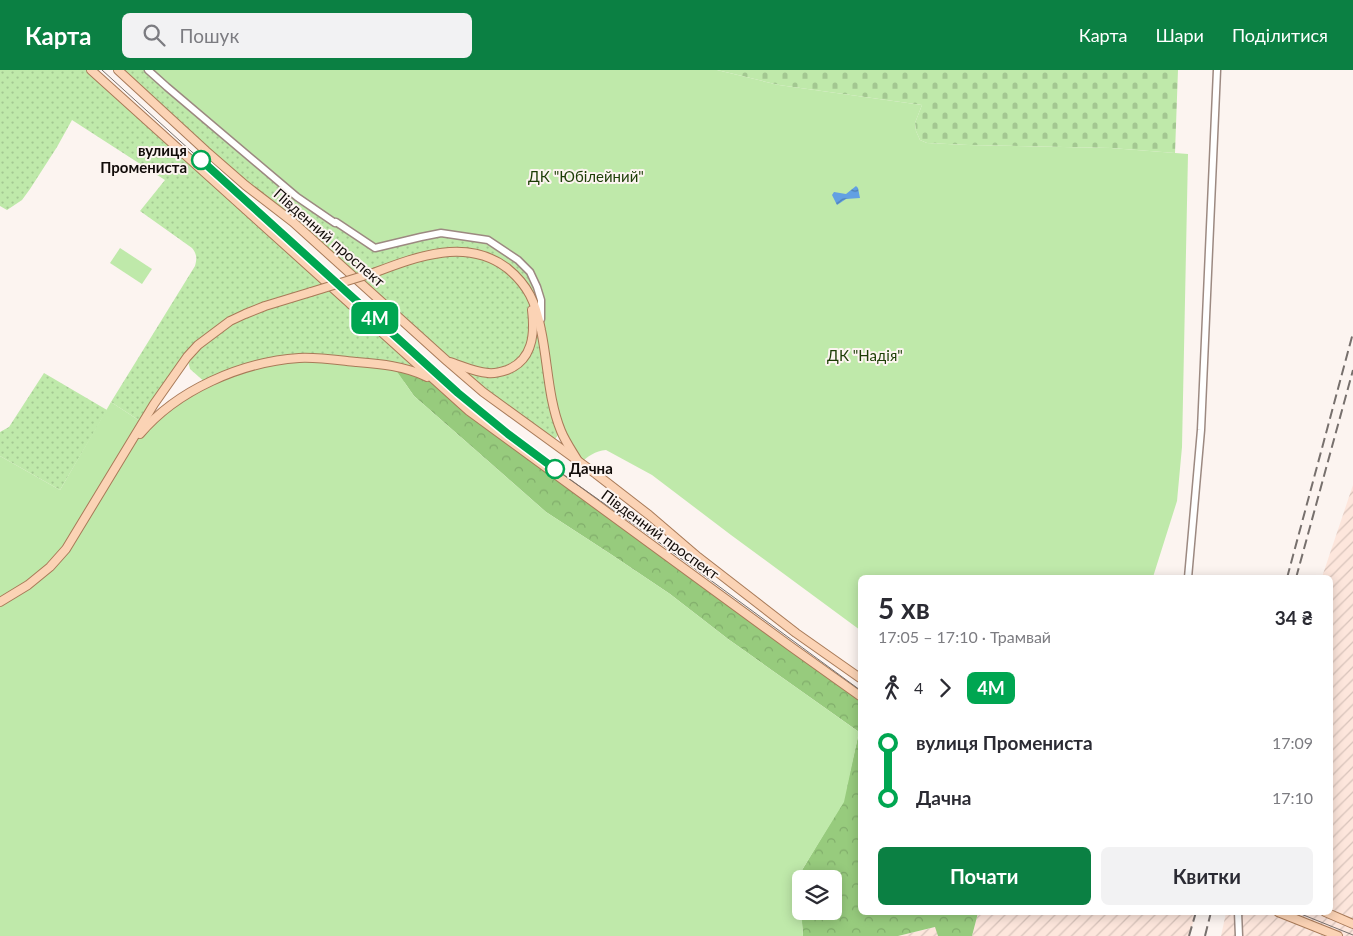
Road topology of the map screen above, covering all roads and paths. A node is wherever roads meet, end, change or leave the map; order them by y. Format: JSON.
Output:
{"nodes":[{"id":1,"x":91,"y":70,"type":"edge"},
{"id":2,"x":118,"y":70,"type":"edge"},
{"id":3,"x":148,"y":70,"type":"edge"},
{"id":4,"x":1218,"y":70,"type":"edge"},
{"id":5,"x":527,"y":288,"type":"junction"},
{"id":6,"x":541,"y":328,"type":"junction"},
{"id":7,"x":447,"y":361,"type":"junction"},
{"id":8,"x":437,"y":382,"type":"junction"},
{"id":9,"x":129,"y":447,"type":"junction"},
{"id":10,"x":580,"y":464,"type":"junction"},
{"id":11,"x":1188,"y":575,"type":"edge"},
{"id":12,"x":0,"y":602,"type":"edge"},
{"id":13,"x":858,"y":677,"type":"edge"},
{"id":14,"x":858,"y":695,"type":"edge"},
{"id":15,"x":1238,"y":915,"type":"edge"},
{"id":16,"x":1286,"y":915,"type":"edge"},
{"id":17,"x":1332,"y":915,"type":"edge"},
{"id":18,"x":1353,"y":924,"type":"edge"},
{"id":19,"x":1239,"y":936,"type":"edge"},
{"id":20,"x":1338,"y":936,"type":"edge"}],
"edges":[{"from":1,"to":8,"type":"main road","name":"Південний проспект"},
{"from":2,"to":7,"type":"main road","name":"Південний проспект"},
{"from":3,"to":6,"type":"street"},
{"from":4,"to":11,"type":"street"},
{"from":5,"to":6,"type":"main road"},
{"from":5,"to":7,"type":"main road"},
{"from":5,"to":9,"type":"main road","bridge":true},
{"from":6,"to":10,"type":"main road"},
{"from":7,"to":10,"type":"main road","name":"Південний проспект"},
{"from":8,"to":9,"type":"main road"},
{"from":8,"to":14,"type":"main road","name":"Південний проспект"},
{"from":9,"to":12,"type":"main road"},
{"from":10,"to":13,"type":"main road","name":"Південний проспект"},
{"from":15,"to":19,"type":"street"},
{"from":16,"to":20,"type":"main road"},
{"from":17,"to":18,"type":"main road"}]}
